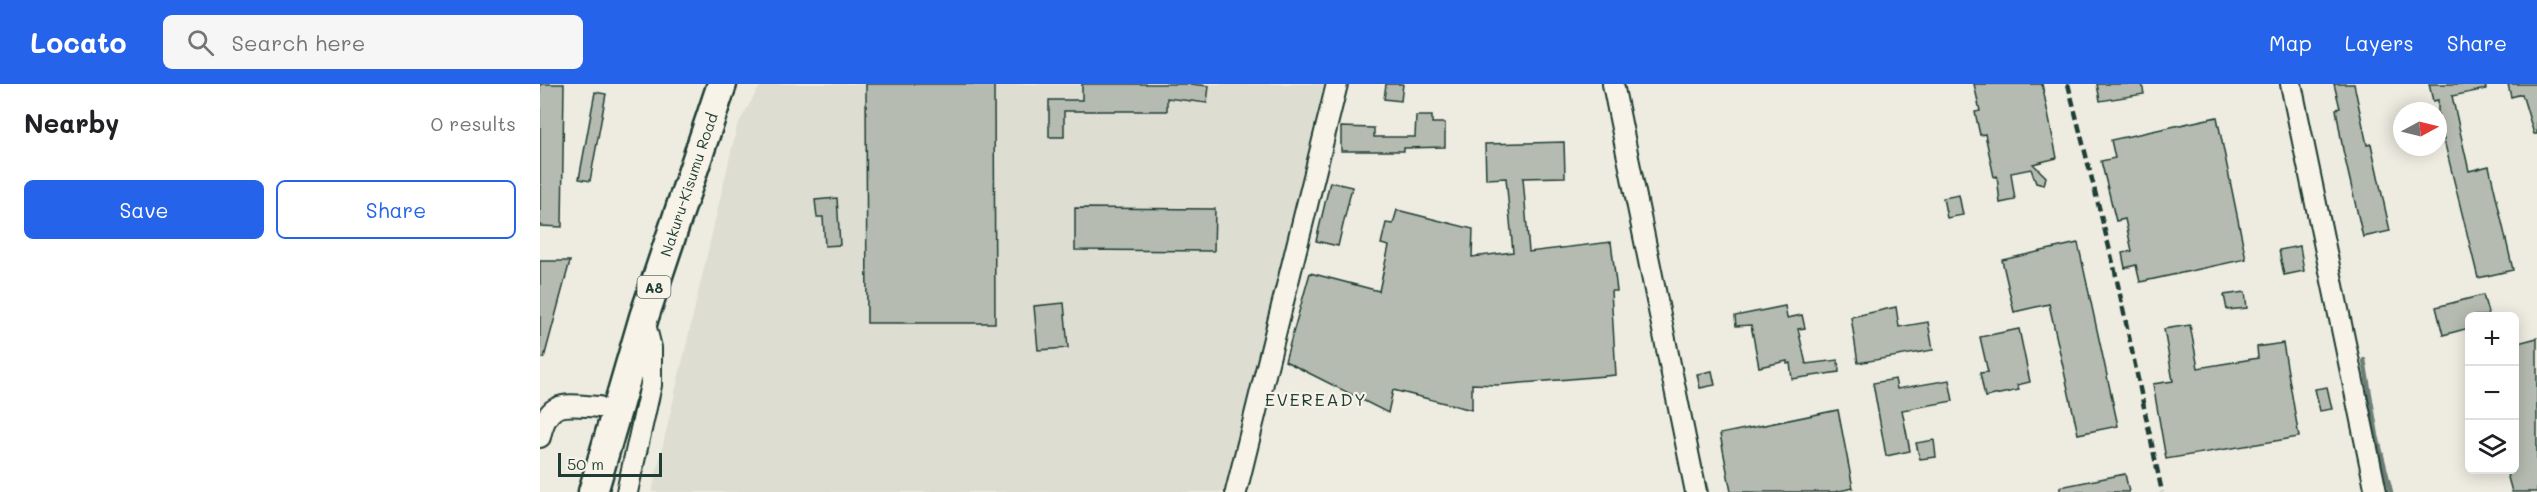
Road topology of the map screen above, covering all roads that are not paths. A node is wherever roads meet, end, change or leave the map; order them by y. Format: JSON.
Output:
{"nodes":[{"id":1,"x":702,"y":84,"type":"edge"},
{"id":2,"x":722,"y":84,"type":"edge"},
{"id":3,"x":1337,"y":84,"type":"edge"},
{"id":4,"x":1613,"y":84,"type":"edge"},
{"id":5,"x":2291,"y":84,"type":"edge"},
{"id":6,"x":644,"y":317,"type":"junction"},
{"id":7,"x":599,"y":407,"type":"junction"},
{"id":8,"x":540,"y":437,"type":"edge"},
{"id":9,"x":577,"y":492,"type":"edge"},
{"id":10,"x":593,"y":492,"type":"edge"},
{"id":11,"x":627,"y":492,"type":"edge"},
{"id":12,"x":1236,"y":492,"type":"edge"},
{"id":13,"x":1696,"y":492,"type":"edge"},
{"id":14,"x":2376,"y":492,"type":"edge"}],
"edges":[{"from":1,"to":7,"type":"highway","name":"Nakuru-Kisumu Road","number":"A8"},
{"from":2,"to":6,"type":"highway","name":"Nakuru-Kisumu Road","number":"A8"},
{"from":3,"to":12,"type":"street"},
{"from":4,"to":13,"type":"street"},
{"from":5,"to":14,"type":"street"},
{"from":6,"to":10,"type":"highway","name":"Nakuru-Kisumu Road","number":"A8"},
{"from":6,"to":11,"type":"street"},
{"from":7,"to":8,"type":"street"},
{"from":7,"to":9,"type":"highway","name":"Nakuru-Kisumu Road","number":"A8"}]}
